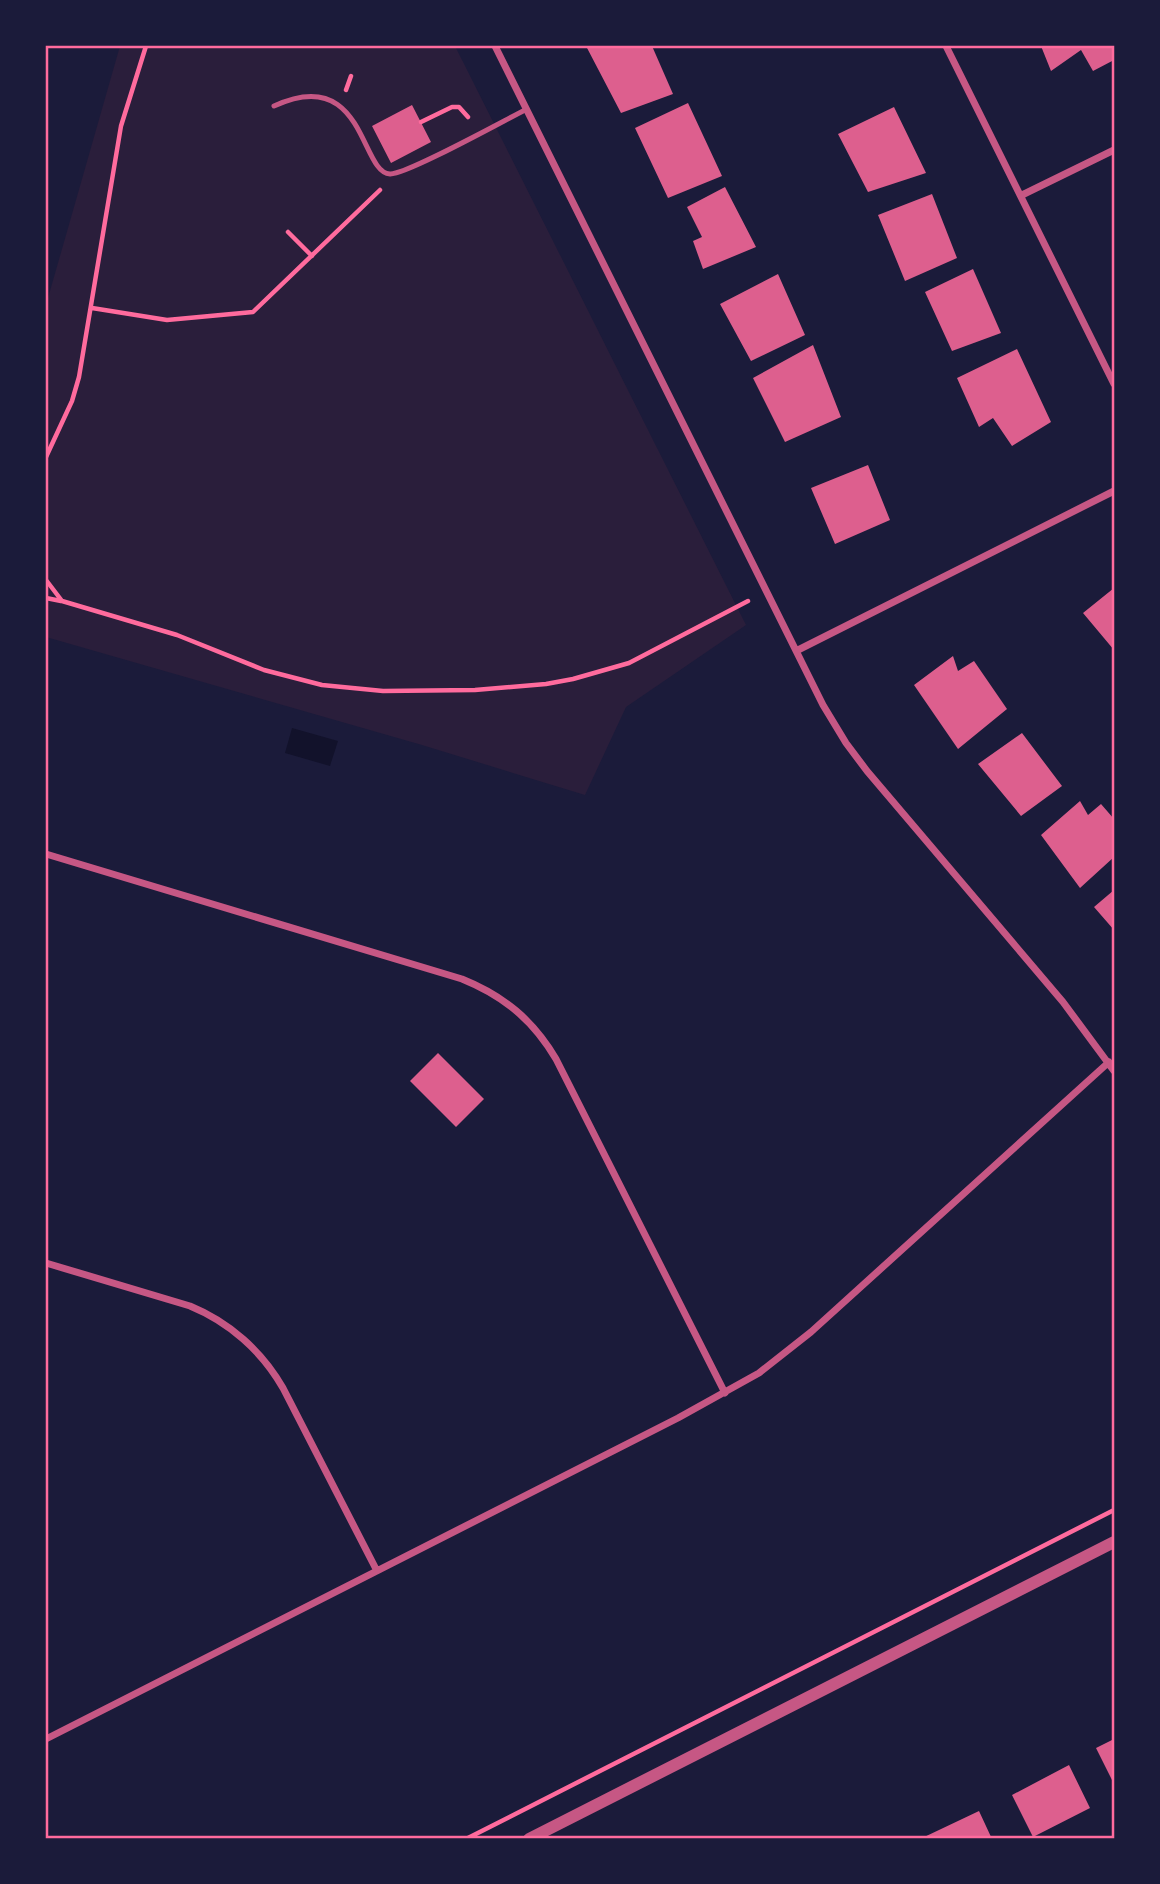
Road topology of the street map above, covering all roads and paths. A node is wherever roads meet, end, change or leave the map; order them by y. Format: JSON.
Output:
{"nodes":[{"id":1,"x":146,"y":46,"type":"edge"},
{"id":2,"x":495,"y":46,"type":"edge"},
{"id":3,"x":946,"y":46,"type":"edge"},
{"id":4,"x":274,"y":106,"type":"dead end"},
{"id":5,"x":527,"y":109,"type":"junction"},
{"id":6,"x":421,"y":122,"type":"dead end"},
{"id":7,"x":478,"y":133,"type":"junction"},
{"id":8,"x":1115,"y":150,"type":"edge"},
{"id":9,"x":395,"y":174,"type":"junction"},
{"id":10,"x":1022,"y":195,"type":"junction"},
{"id":11,"x":288,"y":232,"type":"dead end"},
{"id":12,"x":312,"y":256,"type":"junction"},
{"id":13,"x":92,"y":308,"type":"junction"},
{"id":14,"x":1115,"y":384,"type":"edge"},
{"id":15,"x":46,"y":457,"type":"edge"},
{"id":16,"x":1115,"y":491,"type":"edge"},
{"id":17,"x":46,"y":580,"type":"edge"},
{"id":18,"x":768,"y":591,"type":"junction"},
{"id":19,"x":46,"y":598,"type":"edge"},
{"id":20,"x":61,"y":601,"type":"junction"},
{"id":21,"x":797,"y":650,"type":"junction"},
{"id":22,"x":46,"y":855,"type":"edge"},
{"id":23,"x":1109,"y":1062,"type":"junction"},
{"id":24,"x":1115,"y":1071,"type":"edge"},
{"id":25,"x":46,"y":1263,"type":"edge"},
{"id":26,"x":725,"y":1393,"type":"junction"},
{"id":27,"x":1115,"y":1510,"type":"edge"},
{"id":28,"x":1115,"y":1542,"type":"edge"},
{"id":29,"x":377,"y":1571,"type":"junction"},
{"id":30,"x":46,"y":1739,"type":"edge"},
{"id":31,"x":466,"y":1839,"type":"edge"},
{"id":32,"x":529,"y":1839,"type":"edge"}],
"edges":[{"from":1,"to":13,"type":"path"},
{"from":2,"to":5,"type":"street"},
{"from":3,"to":10,"type":"street"},
{"from":4,"to":9,"type":"lane"},
{"from":5,"to":7,"type":"lane"},
{"from":5,"to":18,"type":"street"},
{"from":6,"to":7,"type":"path"},
{"from":7,"to":9,"type":"lane"},
{"from":8,"to":10,"type":"street"},
{"from":9,"to":12,"type":"path"},
{"from":10,"to":14,"type":"street"},
{"from":11,"to":12,"type":"path"},
{"from":12,"to":13,"type":"path"},
{"from":13,"to":15,"type":"path"},
{"from":16,"to":21,"type":"street"},
{"from":17,"to":20,"type":"path"},
{"from":18,"to":20,"type":"path"},
{"from":18,"to":21,"type":"street"},
{"from":19,"to":20,"type":"path"},
{"from":21,"to":23,"type":"street"},
{"from":22,"to":26,"type":"street"},
{"from":23,"to":24,"type":"street"},
{"from":23,"to":26,"type":"street"},
{"from":25,"to":29,"type":"street"},
{"from":26,"to":29,"type":"street"},
{"from":27,"to":31,"type":"path"},
{"from":28,"to":32,"type":"street"},
{"from":29,"to":30,"type":"street"}]}
